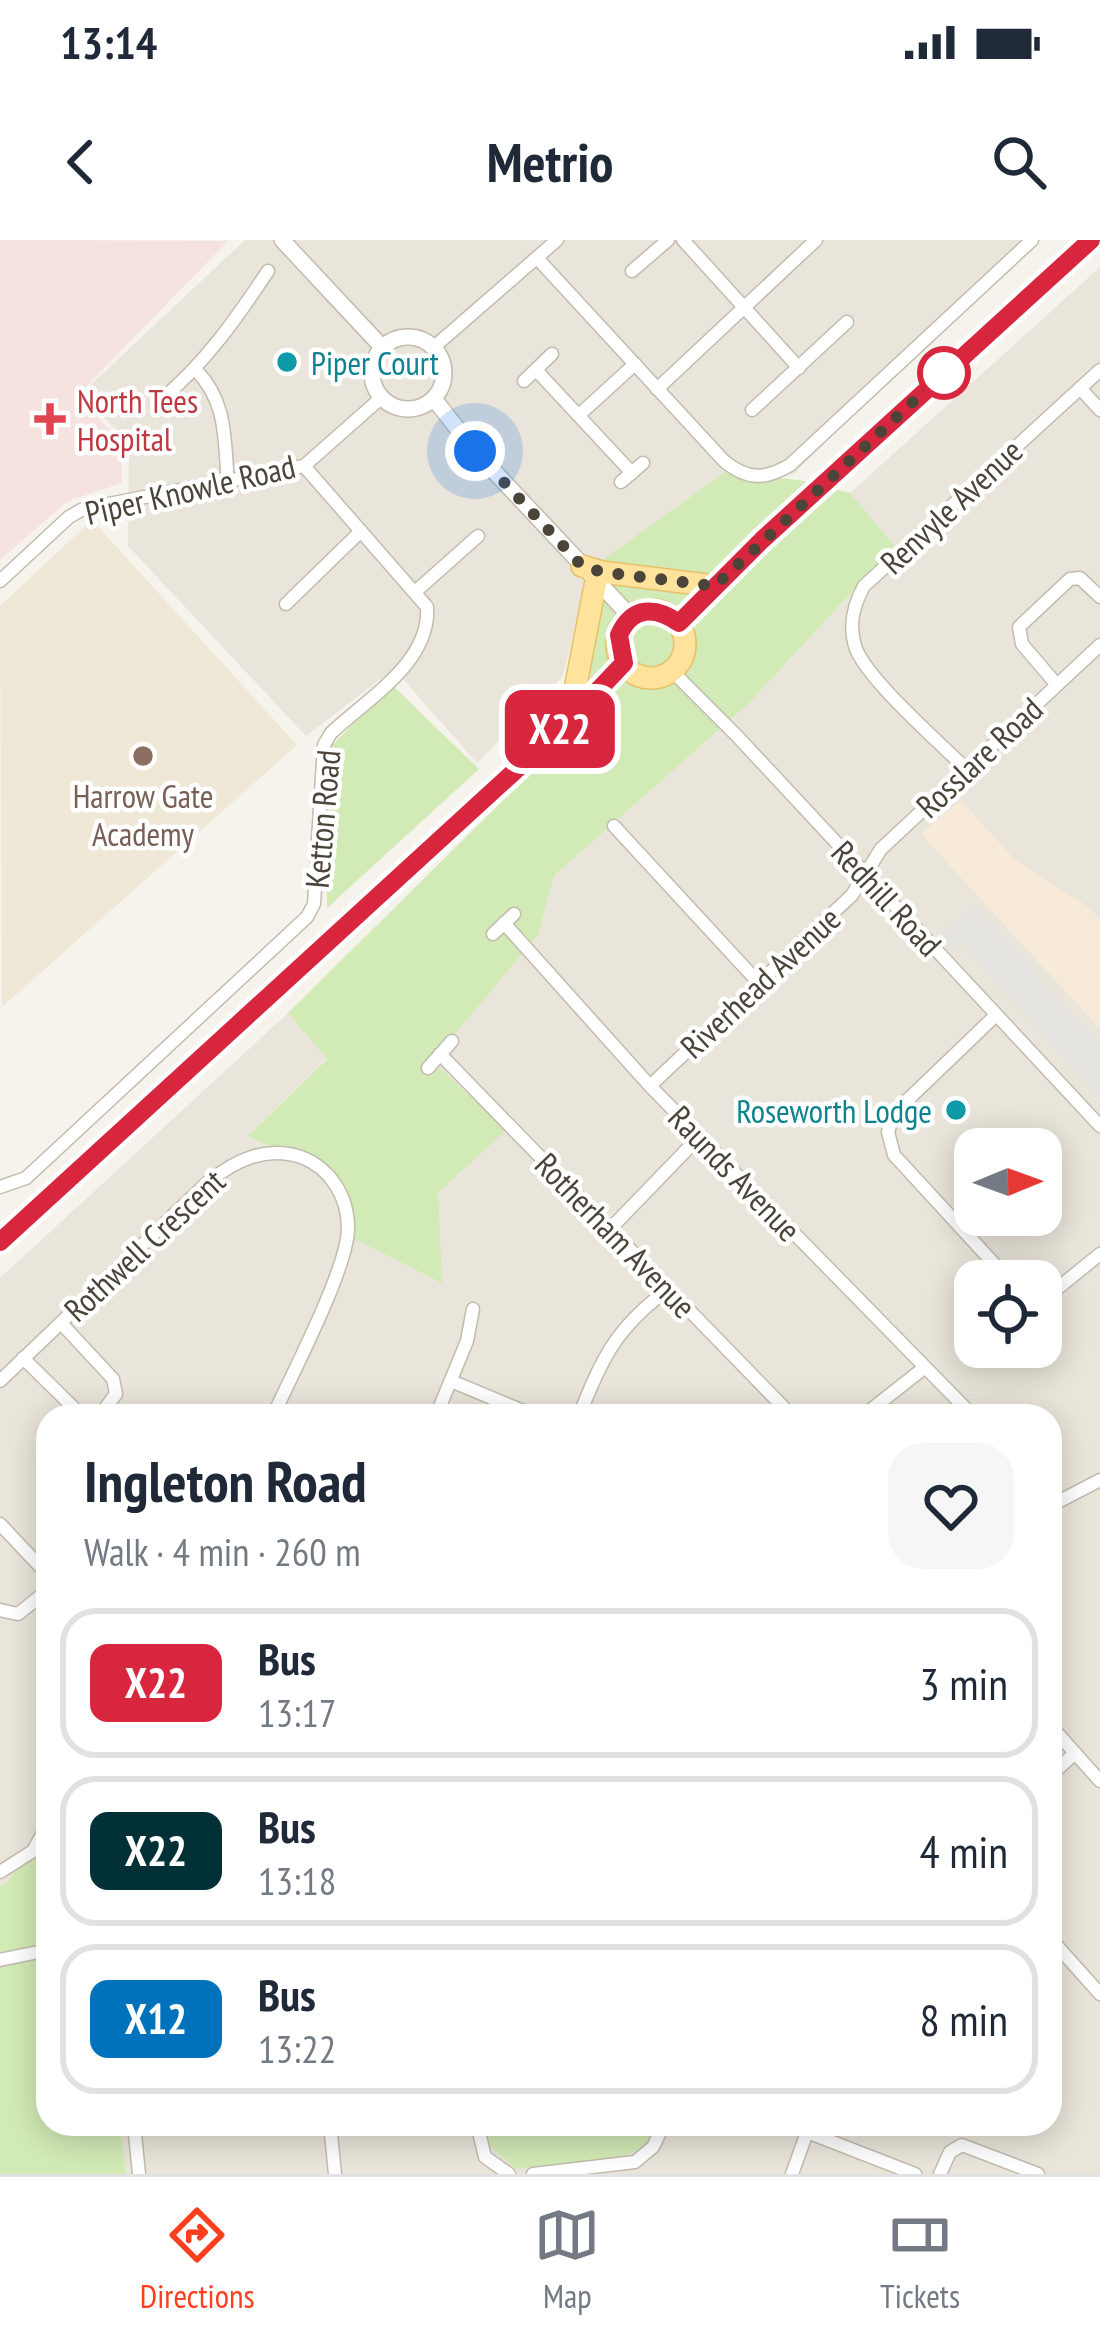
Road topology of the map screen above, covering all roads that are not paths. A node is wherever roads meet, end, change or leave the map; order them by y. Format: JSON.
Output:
{"nodes":[{"id":1,"x":282,"y":240,"type":"edge"},
{"id":2,"x":557,"y":240,"type":"edge"},
{"id":3,"x":668,"y":240,"type":"edge"},
{"id":4,"x":683,"y":240,"type":"edge"},
{"id":5,"x":816,"y":240,"type":"edge"},
{"id":6,"x":1032,"y":240,"type":"edge"},
{"id":7,"x":1091,"y":240,"type":"edge"},
{"id":8,"x":537,"y":258,"type":"junction"},
{"id":9,"x":268,"y":271,"type":"dead end"},
{"id":10,"x":632,"y":272,"type":"dead end"},
{"id":11,"x":744,"y":308,"type":"junction"},
{"id":12,"x":847,"y":322,"type":"dead end"},
{"id":13,"x":382,"y":347,"type":"junction"},
{"id":14,"x":434,"y":347,"type":"junction"},
{"id":15,"x":552,"y":354,"type":"dead end"},
{"id":16,"x":635,"y":364,"type":"junction"},
{"id":17,"x":800,"y":368,"type":"junction"},
{"id":18,"x":196,"y":370,"type":"junction"},
{"id":19,"x":536,"y":370,"type":"junction"},
{"id":20,"x":1100,"y":370,"type":"edge"},
{"id":21,"x":524,"y":381,"type":"dead end"},
{"id":22,"x":1080,"y":388,"type":"junction"},
{"id":23,"x":657,"y":389,"type":"junction"},
{"id":24,"x":381,"y":398,"type":"junction"},
{"id":25,"x":162,"y":399,"type":"dead end"},
{"id":26,"x":434,"y":399,"type":"junction"},
{"id":27,"x":752,"y":410,"type":"dead end"},
{"id":28,"x":1100,"y":410,"type":"edge"},
{"id":29,"x":579,"y":416,"type":"junction"},
{"id":30,"x":304,"y":466,"type":"junction"},
{"id":31,"x":632,"y":473,"type":"dead end"},
{"id":32,"x":228,"y":483,"type":"junction"},
{"id":33,"x":361,"y":531,"type":"junction"},
{"id":34,"x":478,"y":536,"type":"dead end"},
{"id":35,"x":589,"y":573,"type":"junction"},
{"id":36,"x":0,"y":581,"type":"edge"},
{"id":37,"x":715,"y":586,"type":"junction"},
{"id":38,"x":415,"y":592,"type":"junction"},
{"id":39,"x":1100,"y":597,"type":"edge"},
{"id":40,"x":286,"y":604,"type":"dead end"},
{"id":41,"x":631,"y":617,"type":"junction"},
{"id":42,"x":679,"y":623,"type":"junction"},
{"id":43,"x":1100,"y":645,"type":"edge"},
{"id":44,"x":624,"y":663,"type":"junction"},
{"id":45,"x":672,"y":671,"type":"junction"},
{"id":46,"x":1057,"y":686,"type":"junction"},
{"id":47,"x":569,"y":720,"type":"junction"},
{"id":48,"x":965,"y":768,"type":"junction"},
{"id":49,"x":614,"y":826,"type":"dead end"},
{"id":50,"x":865,"y":874,"type":"junction"},
{"id":51,"x":493,"y":934,"type":"dead end"},
{"id":52,"x":758,"y":981,"type":"junction"},
{"id":53,"x":995,"y":1016,"type":"junction"},
{"id":54,"x":452,"y":1041,"type":"dead end"},
{"id":55,"x":440,"y":1054,"type":"junction"},
{"id":56,"x":428,"y":1067,"type":"dead end"},
{"id":57,"x":650,"y":1086,"type":"junction"},
{"id":58,"x":1100,"y":1126,"type":"edge"},
{"id":59,"x":700,"y":1136,"type":"junction"},
{"id":60,"x":0,"y":1187,"type":"edge"},
{"id":61,"x":612,"y":1226,"type":"junction"},
{"id":62,"x":0,"y":1242,"type":"edge"},
{"id":63,"x":1100,"y":1254,"type":"edge"},
{"id":64,"x":991,"y":1260,"type":"edge"},
{"id":65,"x":1062,"y":1285,"type":"edge"},
{"id":66,"x":667,"y":1290,"type":"junction"},
{"id":67,"x":473,"y":1309,"type":"dead end"},
{"id":68,"x":61,"y":1323,"type":"junction"},
{"id":69,"x":23,"y":1358,"type":"junction"},
{"id":70,"x":924,"y":1368,"type":"junction"},
{"id":71,"x":0,"y":1381,"type":"edge"},
{"id":72,"x":451,"y":1381,"type":"junction"},
{"id":73,"x":70,"y":1404,"type":"edge"},
{"id":74,"x":108,"y":1404,"type":"edge"},
{"id":75,"x":278,"y":1404,"type":"edge"},
{"id":76,"x":441,"y":1404,"type":"edge"},
{"id":77,"x":506,"y":1404,"type":"edge"},
{"id":78,"x":584,"y":1404,"type":"edge"},
{"id":79,"x":780,"y":1404,"type":"edge"},
{"id":80,"x":878,"y":1404,"type":"edge"},
{"id":81,"x":961,"y":1404,"type":"edge"},
{"id":82,"x":1100,"y":1480,"type":"edge"},
{"id":83,"x":1062,"y":1501,"type":"edge"},
{"id":84,"x":2,"y":1530,"type":"edge"},
{"id":85,"x":36,"y":1563,"type":"edge"},
{"id":86,"x":36,"y":1600,"type":"edge"},
{"id":87,"x":0,"y":1610,"type":"edge"},
{"id":88,"x":1062,"y":1738,"type":"edge"},
{"id":89,"x":1075,"y":1753,"type":"junction"},
{"id":90,"x":1062,"y":1765,"type":"edge"},
{"id":91,"x":1100,"y":1780,"type":"edge"},
{"id":92,"x":36,"y":1845,"type":"edge"},
{"id":93,"x":0,"y":1872,"type":"edge"},
{"id":94,"x":1062,"y":1951,"type":"edge"},
{"id":95,"x":36,"y":1952,"type":"edge"},
{"id":96,"x":0,"y":1960,"type":"edge"},
{"id":97,"x":1100,"y":1994,"type":"edge"},
{"id":98,"x":135,"y":2136,"type":"edge"},
{"id":99,"x":331,"y":2136,"type":"edge"},
{"id":100,"x":480,"y":2136,"type":"edge"},
{"id":101,"x":657,"y":2136,"type":"edge"},
{"id":102,"x":805,"y":2136,"type":"edge"},
{"id":103,"x":827,"y":2136,"type":"edge"},
{"id":104,"x":575,"y":2172,"type":"edge"},
{"id":105,"x":140,"y":2174,"type":"edge"},
{"id":106,"x":335,"y":2174,"type":"edge"},
{"id":107,"x":509,"y":2174,"type":"edge"},
{"id":108,"x":533,"y":2174,"type":"edge"},
{"id":109,"x":792,"y":2174,"type":"edge"},
{"id":110,"x":915,"y":2174,"type":"edge"},
{"id":111,"x":940,"y":2174,"type":"edge"},
{"id":112,"x":1038,"y":2174,"type":"edge"}],
"edges":[{"from":1,"to":13,"type":"street"},
{"from":2,"to":8,"type":"street"},
{"from":3,"to":10,"type":"street"},
{"from":4,"to":11,"type":"street"},
{"from":5,"to":11,"type":"street"},
{"from":6,"to":23,"type":"street"},
{"from":7,"to":37,"type":"main road"},
{"from":8,"to":14,"type":"street"},
{"from":8,"to":16,"type":"street"},
{"from":9,"to":18,"type":"street"},
{"from":11,"to":17,"type":"street"},
{"from":11,"to":23,"type":"street"},
{"from":12,"to":17,"type":"street"},
{"from":13,"to":14,"type":"street"},
{"from":13,"to":24,"type":"street"},
{"from":14,"to":26,"type":"street"},
{"from":15,"to":19,"type":"street"},
{"from":16,"to":23,"type":"street"},
{"from":16,"to":29,"type":"street"},
{"from":17,"to":27,"type":"street"},
{"from":18,"to":25,"type":"street"},
{"from":18,"to":32,"type":"street"},
{"from":19,"to":21,"type":"street"},
{"from":19,"to":29,"type":"street"},
{"from":20,"to":22,"type":"street","name":"Renvyle Avenue"},
{"from":22,"to":28,"type":"street"},
{"from":22,"to":48,"type":"street","name":"Renvyle Avenue"},
{"from":24,"to":26,"type":"street"},
{"from":24,"to":30,"type":"street","name":"Piper Knowle Road"},
{"from":26,"to":35,"type":"street"},
{"from":29,"to":31,"type":"street"},
{"from":30,"to":32,"type":"street","name":"Piper Knowle Road"},
{"from":30,"to":33,"type":"street"},
{"from":32,"to":36,"type":"street","name":"Piper Knowle Road"},
{"from":33,"to":38,"type":"street"},
{"from":33,"to":40,"type":"street"},
{"from":34,"to":38,"type":"street"},
{"from":35,"to":37,"type":"main road"},
{"from":35,"to":41,"type":"street"},
{"from":35,"to":47,"type":"main road"},
{"from":37,"to":42,"type":"main road"},
{"from":38,"to":60,"type":"street","name":"Ketton Road"},
{"from":39,"to":46,"type":"street"},
{"from":41,"to":42,"type":"main road"},
{"from":41,"to":44,"type":"main road"},
{"from":42,"to":45,"type":"main road"},
{"from":43,"to":46,"type":"street","name":"Rosslare Road"},
{"from":44,"to":45,"type":"main road"},
{"from":44,"to":47,"type":"main road"},
{"from":45,"to":50,"type":"street","name":"Redhill Road"},
{"from":46,"to":48,"type":"street","name":"Rosslare Road"},
{"from":47,"to":62,"type":"main road"},
{"from":48,"to":50,"type":"street","name":"Rosslare Road"},
{"from":49,"to":52,"type":"street"},
{"from":50,"to":52,"type":"street","name":"Riverhead Avenue"},
{"from":50,"to":53,"type":"street","name":"Redhill Road"},
{"from":51,"to":57,"type":"street","name":"Raunds Avenue"},
{"from":52,"to":57,"type":"street","name":"Riverhead Avenue"},
{"from":53,"to":58,"type":"street","name":"Redhill Road"},
{"from":53,"to":64,"type":"street"},
{"from":54,"to":55,"type":"street"},
{"from":55,"to":56,"type":"street"},
{"from":55,"to":61,"type":"street","name":"Rotherham Avenue"},
{"from":57,"to":59,"type":"street","name":"Raunds Avenue"},
{"from":59,"to":61,"type":"street"},
{"from":59,"to":70,"type":"street","name":"Raunds Avenue"},
{"from":61,"to":66,"type":"street","name":"Rotherham Avenue"},
{"from":63,"to":65,"type":"street"},
{"from":66,"to":78,"type":"street"},
{"from":66,"to":79,"type":"street","name":"Rotherham Avenue"},
{"from":67,"to":72,"type":"street"},
{"from":68,"to":69,"type":"street","name":"Rothwell Crescent"},
{"from":68,"to":74,"type":"street"},
{"from":68,"to":75,"type":"street","name":"Rothwell Crescent"},
{"from":69,"to":71,"type":"street","name":"Rothwell Crescent"},
{"from":69,"to":73,"type":"street"},
{"from":70,"to":80,"type":"street"},
{"from":70,"to":81,"type":"street","name":"Raunds Avenue"},
{"from":72,"to":76,"type":"street"},
{"from":72,"to":77,"type":"street"},
{"from":82,"to":83,"type":"street"},
{"from":84,"to":85,"type":"street"},
{"from":86,"to":87,"type":"street"},
{"from":88,"to":89,"type":"street"},
{"from":89,"to":90,"type":"street"},
{"from":89,"to":91,"type":"street"},
{"from":92,"to":93,"type":"street"},
{"from":94,"to":97,"type":"street"},
{"from":95,"to":96,"type":"street"},
{"from":98,"to":105,"type":"street"},
{"from":99,"to":106,"type":"street"},
{"from":100,"to":107,"type":"street"},
{"from":101,"to":104,"type":"street"},
{"from":102,"to":109,"type":"street"},
{"from":103,"to":110,"type":"street"},
{"from":104,"to":108,"type":"street"},
{"from":111,"to":112,"type":"street"}]}
